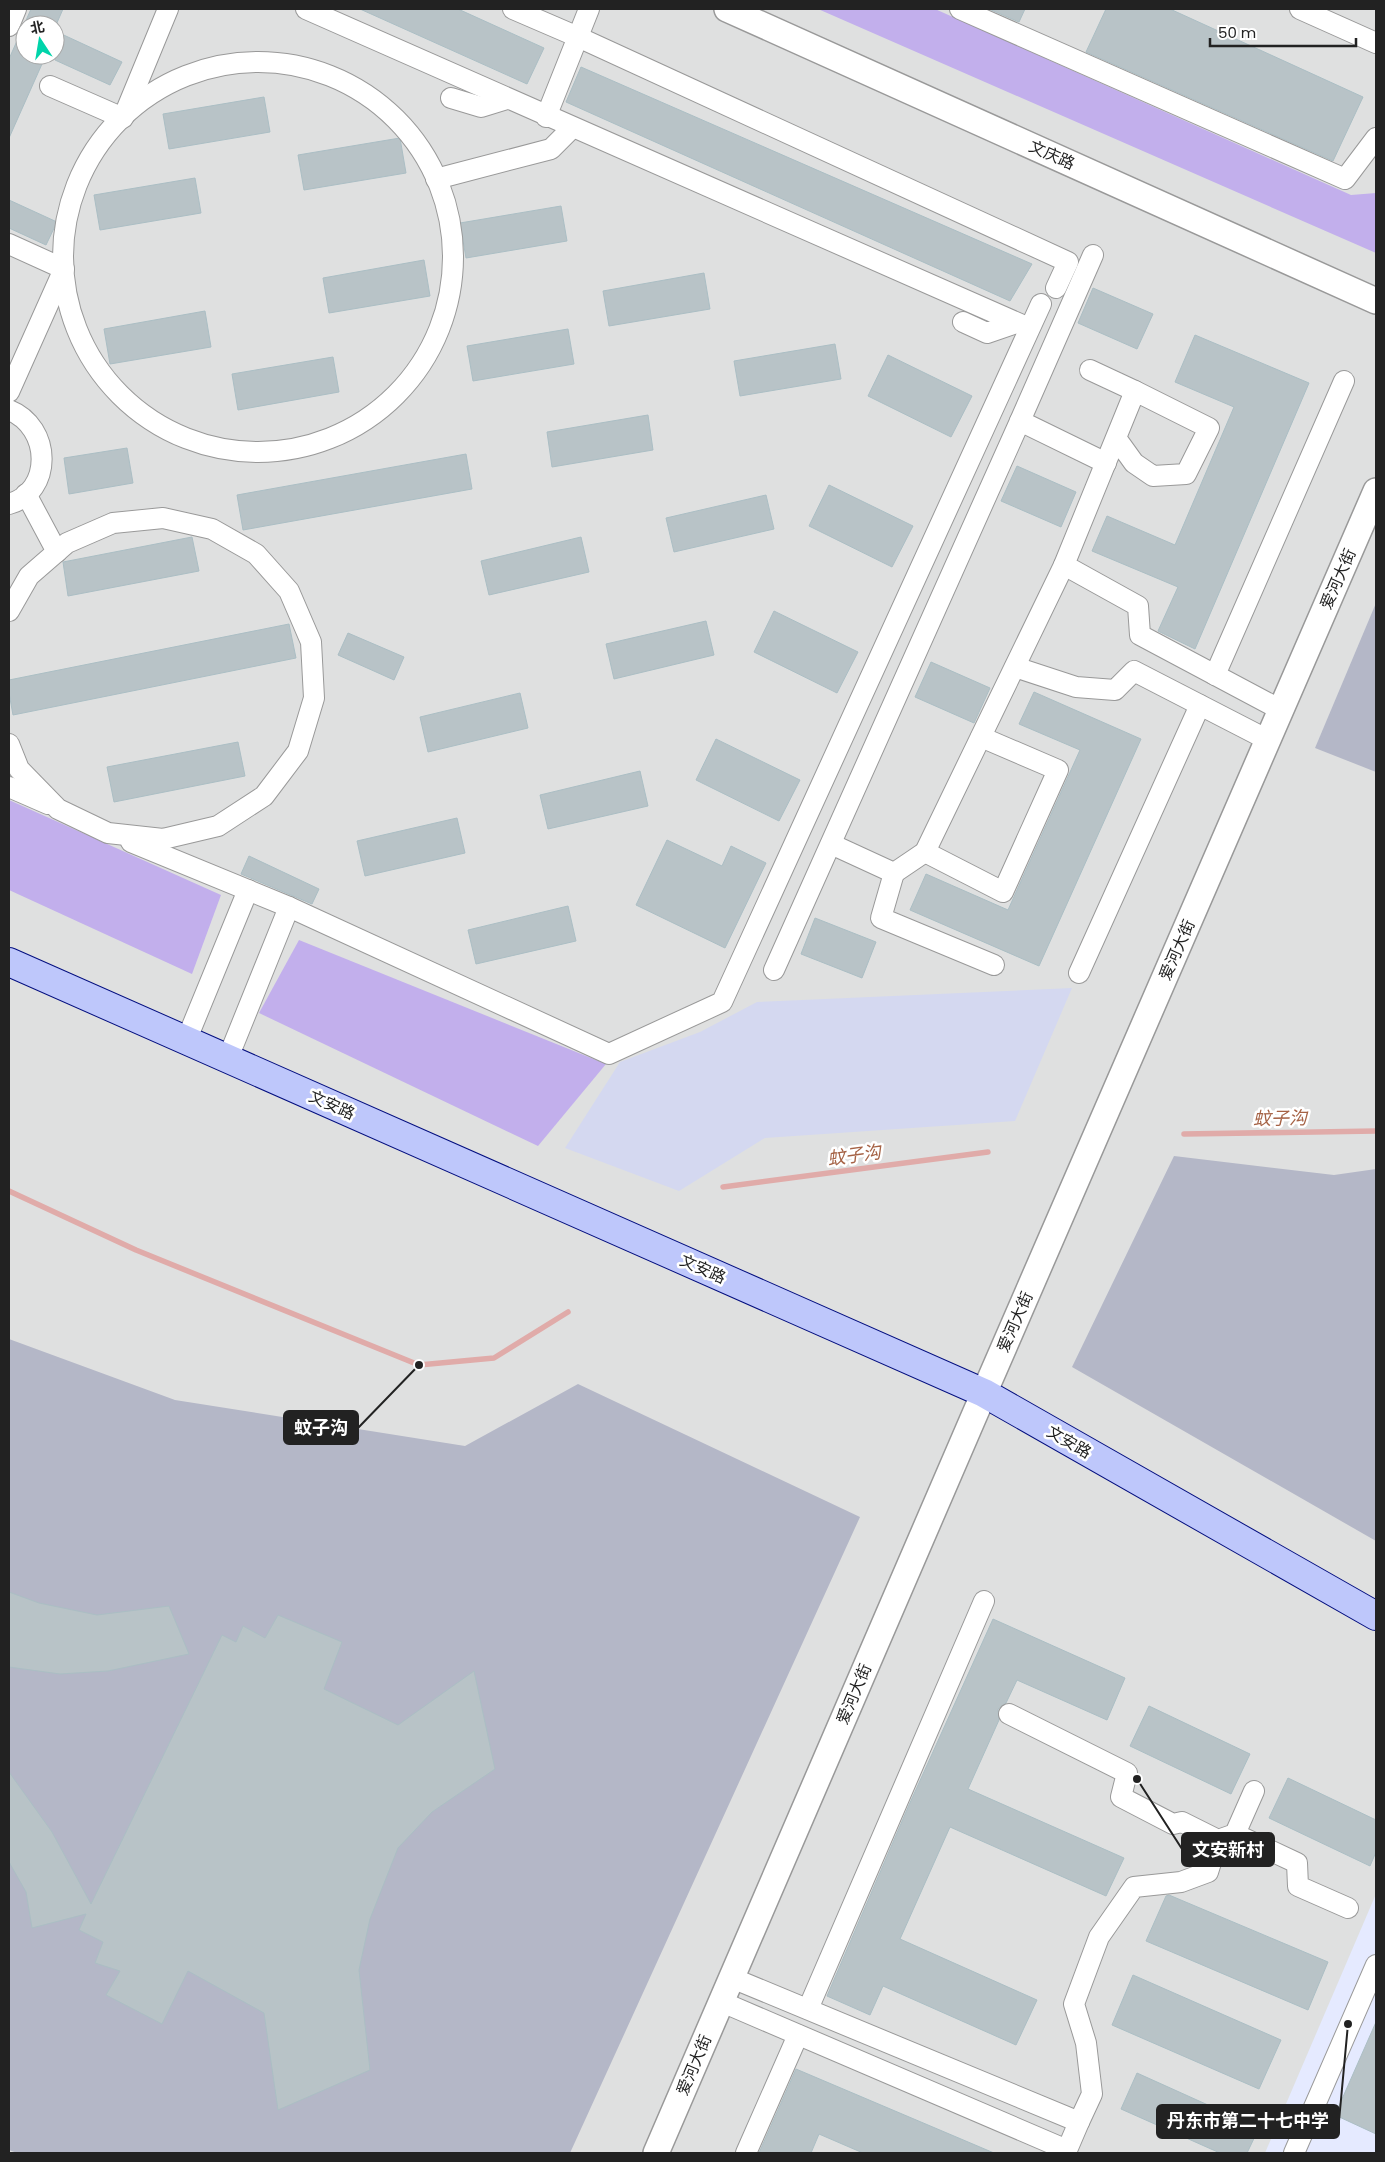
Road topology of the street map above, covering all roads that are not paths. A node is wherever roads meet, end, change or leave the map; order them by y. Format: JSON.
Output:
{"nodes":[{"id":1,"x":16,"y":9,"type":"edge"},
{"id":2,"x":168,"y":9,"type":"edge"},
{"id":3,"x":306,"y":9,"type":"edge"},
{"id":4,"x":513,"y":9,"type":"edge"},
{"id":5,"x":589,"y":9,"type":"edge"},
{"id":6,"x":728,"y":9,"type":"edge"},
{"id":7,"x":960,"y":9,"type":"edge"},
{"id":8,"x":1300,"y":9,"type":"edge"},
{"id":9,"x":9,"y":26,"type":"edge"},
{"id":10,"x":578,"y":36,"type":"junction"},
{"id":11,"x":1376,"y":43,"type":"edge"},
{"id":12,"x":50,"y":86,"type":"dead end"},
{"id":13,"x":451,"y":98,"type":"dead end"},
{"id":14,"x":507,"y":99,"type":"junction"},
{"id":15,"x":546,"y":117,"type":"junction"},
{"id":16,"x":123,"y":118,"type":"junction"},
{"id":17,"x":572,"y":128,"type":"junction"},
{"id":18,"x":1376,"y":138,"type":"edge"},
{"id":19,"x":436,"y":179,"type":"junction"},
{"id":20,"x":9,"y":244,"type":"edge"},
{"id":21,"x":1093,"y":255,"type":"dead end"},
{"id":22,"x":64,"y":269,"type":"junction"},
{"id":23,"x":1056,"y":288,"type":"dead end"},
{"id":24,"x":1376,"y":302,"type":"edge"},
{"id":25,"x":1041,"y":304,"type":"dead end"},
{"id":26,"x":962,"y":322,"type":"dead end"},
{"id":27,"x":1022,"y":326,"type":"junction"},
{"id":28,"x":1090,"y":370,"type":"dead end"},
{"id":29,"x":1344,"y":381,"type":"dead end"},
{"id":30,"x":1135,"y":391,"type":"junction"},
{"id":31,"x":9,"y":392,"type":"edge"},
{"id":32,"x":9,"y":410,"type":"edge"},
{"id":33,"x":1020,"y":421,"type":"junction"},
{"id":34,"x":1116,"y":438,"type":"junction"},
{"id":35,"x":1106,"y":463,"type":"junction"},
{"id":36,"x":1376,"y":491,"type":"edge"},
{"id":37,"x":17,"y":499,"type":"edge"},
{"id":38,"x":57,"y":552,"type":"junction"},
{"id":39,"x":1064,"y":565,"type":"junction"},
{"id":40,"x":9,"y":611,"type":"edge"},
{"id":41,"x":1015,"y":667,"type":"junction"},
{"id":42,"x":1215,"y":675,"type":"junction"},
{"id":43,"x":1200,"y":705,"type":"junction"},
{"id":44,"x":1280,"y":710,"type":"junction"},
{"id":45,"x":981,"y":737,"type":"junction"},
{"id":46,"x":1268,"y":740,"type":"junction"},
{"id":47,"x":9,"y":744,"type":"edge"},
{"id":48,"x":9,"y":787,"type":"edge"},
{"id":49,"x":58,"y":809,"type":"junction"},
{"id":50,"x":108,"y":833,"type":"junction"},
{"id":51,"x":831,"y":844,"type":"junction"},
{"id":52,"x":925,"y":852,"type":"junction"},
{"id":53,"x":894,"y":873,"type":"junction"},
{"id":54,"x":248,"y":890,"type":"junction"},
{"id":55,"x":288,"y":907,"type":"junction"},
{"id":56,"x":9,"y":962,"type":"edge"},
{"id":57,"x":994,"y":965,"type":"dead end"},
{"id":58,"x":774,"y":970,"type":"dead end"},
{"id":59,"x":1079,"y":973,"type":"dead end"},
{"id":60,"x":186,"y":1041,"type":"junction"},
{"id":61,"x":228,"y":1058,"type":"junction"},
{"id":62,"x":984,"y":1393,"type":"junction"},
{"id":63,"x":984,"y":1601,"type":"dead end"},
{"id":64,"x":1376,"y":1616,"type":"edge"},
{"id":65,"x":1009,"y":1714,"type":"dead end"},
{"id":66,"x":1254,"y":1791,"type":"dead end"},
{"id":67,"x":1227,"y":1837,"type":"junction"},
{"id":68,"x":1348,"y":1908,"type":"dead end"},
{"id":69,"x":1376,"y":1965,"type":"edge"},
{"id":70,"x":732,"y":1978,"type":"junction"},
{"id":71,"x":722,"y":2002,"type":"junction"},
{"id":72,"x":808,"y":2009,"type":"junction"},
{"id":73,"x":798,"y":2035,"type":"junction"},
{"id":74,"x":1079,"y":2122,"type":"junction"},
{"id":75,"x":1066,"y":2152,"type":"edge"},
{"id":76,"x":656,"y":2153,"type":"edge"},
{"id":77,"x":746,"y":2153,"type":"edge"},
{"id":78,"x":1294,"y":2153,"type":"edge"}],
"edges":[{"from":1,"to":9,"type":"street"},
{"from":2,"to":16,"type":"street"},
{"from":3,"to":14,"type":"street"},
{"from":4,"to":10,"type":"street"},
{"from":5,"to":10,"type":"street"},
{"from":6,"to":24,"type":"street","name":"文庆路"},
{"from":7,"to":18,"type":"street"},
{"from":8,"to":11,"type":"street"},
{"from":10,"to":15,"type":"street"},
{"from":10,"to":23,"type":"street"},
{"from":12,"to":16,"type":"street"},
{"from":13,"to":14,"type":"street"},
{"from":14,"to":15,"type":"street"},
{"from":15,"to":17,"type":"street"},
{"from":16,"to":19,"type":"street"},
{"from":16,"to":22,"type":"street"},
{"from":17,"to":19,"type":"street"},
{"from":17,"to":27,"type":"street"},
{"from":19,"to":22,"type":"street"},
{"from":20,"to":22,"type":"street"},
{"from":21,"to":33,"type":"street"},
{"from":22,"to":31,"type":"street"},
{"from":25,"to":27,"type":"street"},
{"from":26,"to":27,"type":"street"},
{"from":27,"to":55,"type":"street"},
{"from":28,"to":30,"type":"street"},
{"from":29,"to":42,"type":"street"},
{"from":30,"to":34,"type":"street"},
{"from":30,"to":34,"type":"street"},
{"from":32,"to":37,"type":"street"},
{"from":33,"to":35,"type":"street"},
{"from":33,"to":51,"type":"street"},
{"from":34,"to":35,"type":"street"},
{"from":35,"to":39,"type":"street"},
{"from":36,"to":44,"type":"street","name":"爱河大街"},
{"from":37,"to":38,"type":"street"},
{"from":38,"to":40,"type":"street"},
{"from":38,"to":50,"type":"street"},
{"from":39,"to":41,"type":"street"},
{"from":39,"to":42,"type":"street"},
{"from":41,"to":43,"type":"street"},
{"from":41,"to":45,"type":"street"},
{"from":42,"to":44,"type":"street"},
{"from":43,"to":46,"type":"street"},
{"from":43,"to":59,"type":"street"},
{"from":44,"to":46,"type":"street","name":"爱河大街"},
{"from":45,"to":52,"type":"street"},
{"from":45,"to":52,"type":"street"},
{"from":46,"to":62,"type":"street","name":"爱河大街"},
{"from":47,"to":49,"type":"street"},
{"from":48,"to":49,"type":"street"},
{"from":49,"to":50,"type":"street"},
{"from":50,"to":54,"type":"street"},
{"from":51,"to":53,"type":"street"},
{"from":51,"to":58,"type":"street"},
{"from":52,"to":53,"type":"street"},
{"from":53,"to":57,"type":"street"},
{"from":54,"to":55,"type":"street"},
{"from":54,"to":60,"type":"street"},
{"from":55,"to":61,"type":"street"},
{"from":56,"to":60,"type":"main road","name":"文安路"},
{"from":60,"to":61,"type":"main road","name":"文安路"},
{"from":61,"to":62,"type":"main road","name":"文安路"},
{"from":62,"to":64,"type":"main road","name":"文安路"},
{"from":62,"to":70,"type":"street","name":"爱河大街"},
{"from":63,"to":72,"type":"street"},
{"from":65,"to":67,"type":"street"},
{"from":66,"to":67,"type":"street"},
{"from":67,"to":68,"type":"street"},
{"from":67,"to":74,"type":"street"},
{"from":69,"to":78,"type":"street"},
{"from":70,"to":71,"type":"street","name":"爱河大街"},
{"from":70,"to":72,"type":"street"},
{"from":71,"to":73,"type":"street"},
{"from":71,"to":76,"type":"street","name":"爱河大街"},
{"from":72,"to":74,"type":"street"},
{"from":73,"to":75,"type":"street"},
{"from":73,"to":77,"type":"street"},
{"from":74,"to":75,"type":"street"}]}
